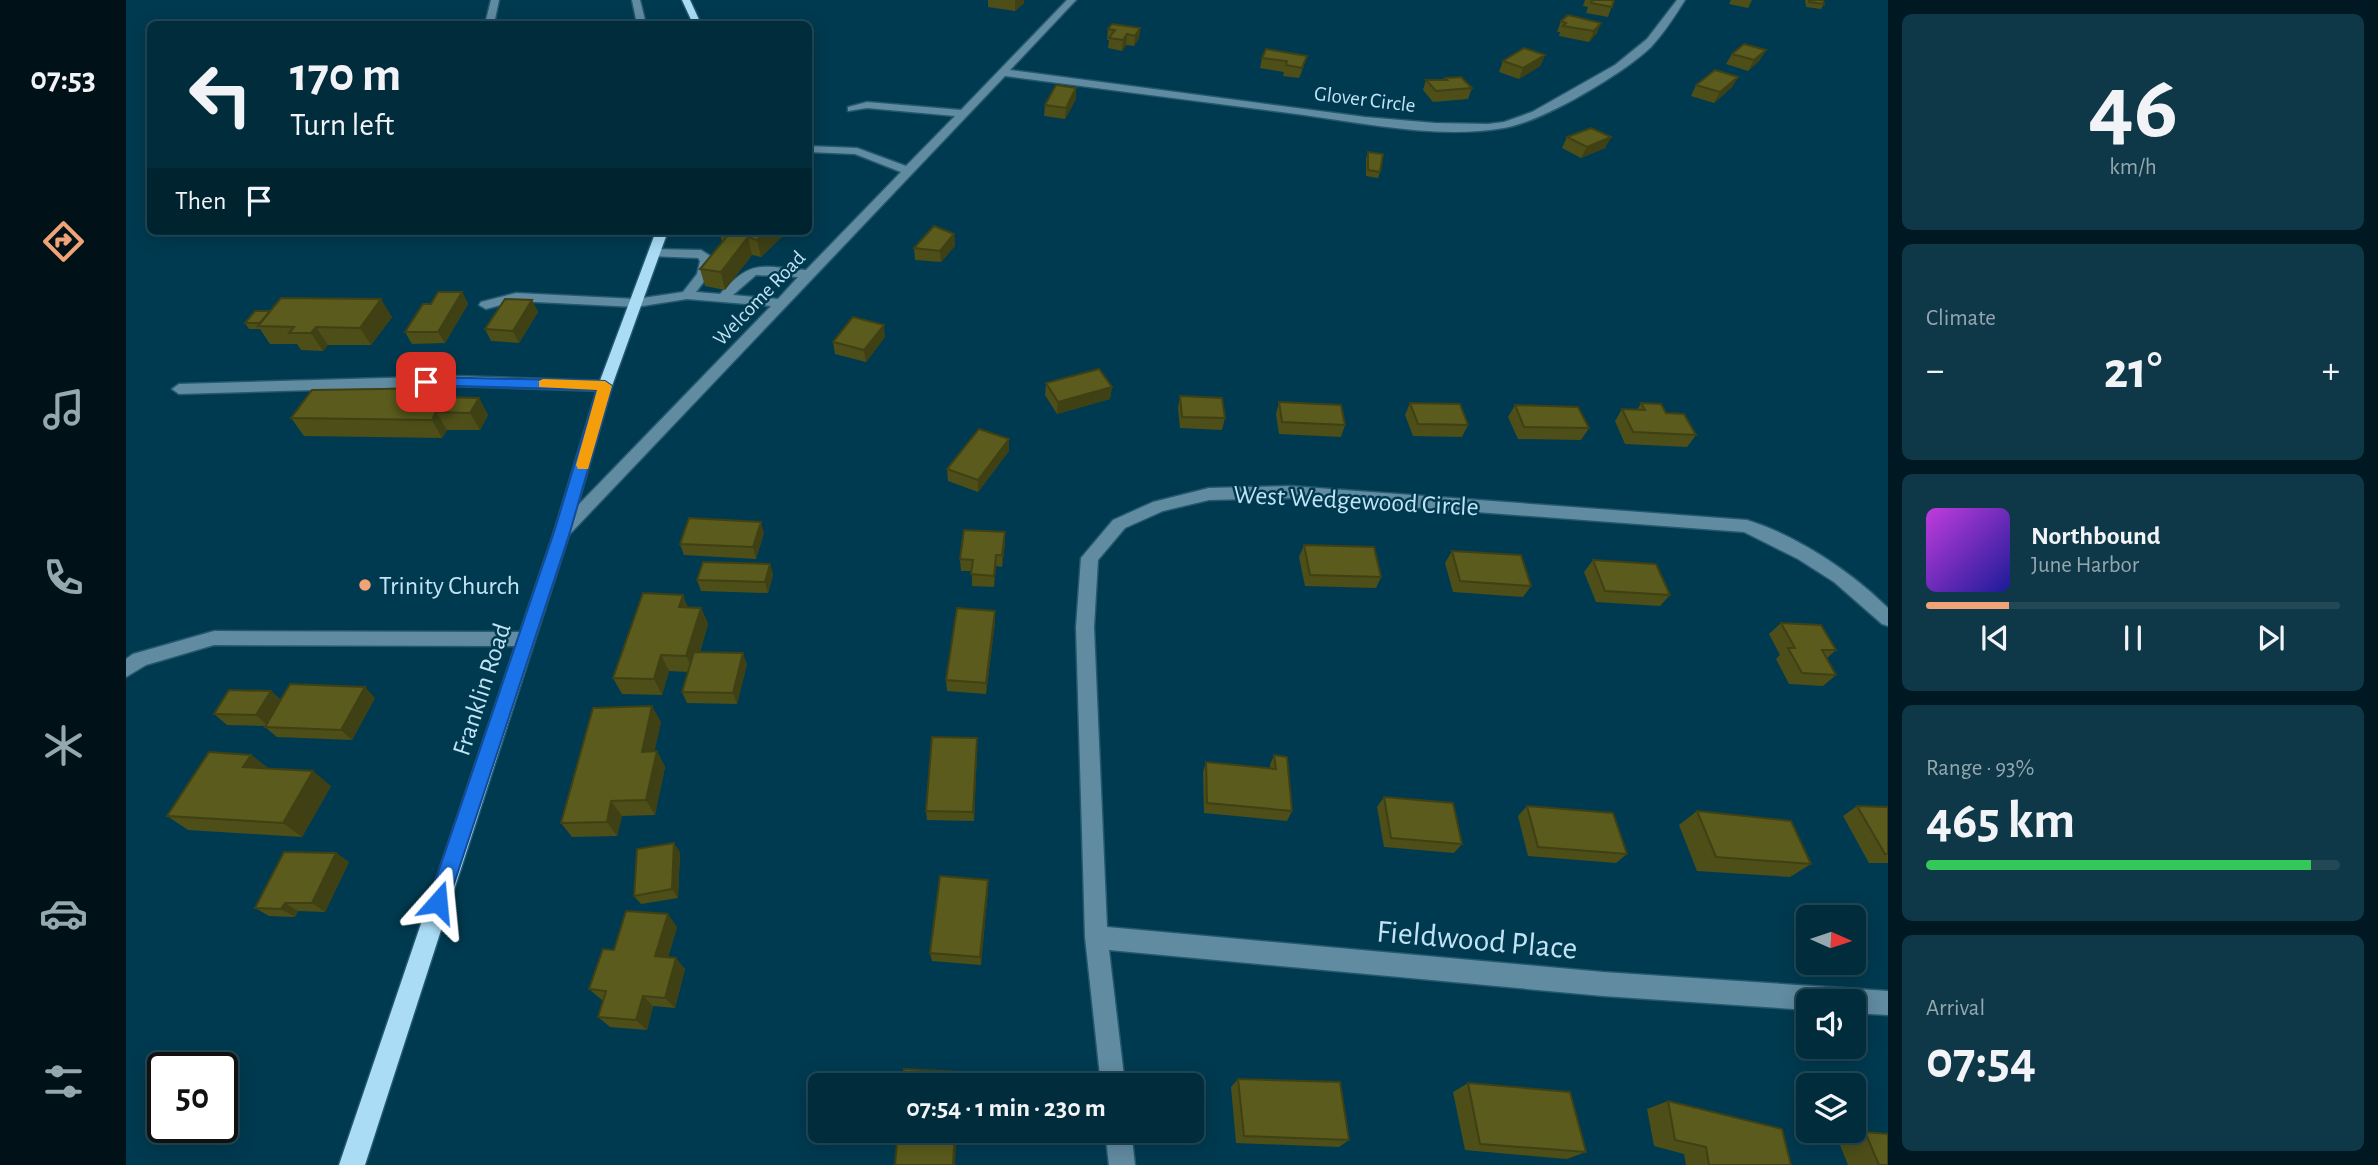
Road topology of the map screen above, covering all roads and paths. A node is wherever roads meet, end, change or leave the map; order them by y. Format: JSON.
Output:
{"nodes":[{"id":1,"x":495,"y":0,"type":"edge"},
{"id":2,"x":636,"y":0,"type":"edge"},
{"id":3,"x":686,"y":0,"type":"edge"},
{"id":4,"x":1072,"y":0,"type":"edge"},
{"id":5,"x":1681,"y":0,"type":"edge"},
{"id":6,"x":490,"y":21,"type":"edge"},
{"id":7,"x":641,"y":21,"type":"edge"},
{"id":8,"x":696,"y":21,"type":"edge"},
{"id":9,"x":1002,"y":72,"type":"junction"},
{"id":10,"x":852,"y":109,"type":"dead end"},
{"id":11,"x":962,"y":113,"type":"junction"},
{"id":12,"x":812,"y":149,"type":"edge"},
{"id":13,"x":907,"y":170,"type":"junction"},
{"id":14,"x":661,"y":235,"type":"edge"},
{"id":15,"x":654,"y":253,"type":"junction"},
{"id":16,"x":808,"y":274,"type":"junction"},
{"id":17,"x":687,"y":295,"type":"junction"},
{"id":18,"x":724,"y":296,"type":"junction"},
{"id":19,"x":636,"y":303,"type":"junction"},
{"id":20,"x":781,"y":303,"type":"junction"},
{"id":21,"x":486,"y":304,"type":"dead end"},
{"id":22,"x":605,"y":386,"type":"junction"},
{"id":23,"x":179,"y":389,"type":"dead end"},
{"id":24,"x":562,"y":532,"type":"junction"},
{"id":25,"x":1888,"y":619,"type":"edge"},
{"id":26,"x":525,"y":639,"type":"junction"},
{"id":27,"x":126,"y":669,"type":"edge"},
{"id":28,"x":1096,"y":937,"type":"junction"},
{"id":29,"x":1796,"y":997,"type":"edge"},
{"id":30,"x":1866,"y":1002,"type":"edge"},
{"id":31,"x":1888,"y":1003,"type":"edge"},
{"id":32,"x":1112,"y":1073,"type":"edge"},
{"id":33,"x":1119,"y":1143,"type":"edge"},
{"id":34,"x":352,"y":1165,"type":"edge"},
{"id":35,"x":1122,"y":1165,"type":"edge"}],
"edges":[{"from":1,"to":6,"type":"street"},
{"from":2,"to":7,"type":"street"},
{"from":3,"to":8,"type":"main road"},
{"from":4,"to":9,"type":"street","name":"Welcome Road"},
{"from":5,"to":9,"type":"street","name":"Glover Circle"},
{"from":9,"to":11,"type":"street","name":"Welcome Road"},
{"from":10,"to":11,"type":"street"},
{"from":11,"to":13,"type":"street","name":"Welcome Road"},
{"from":12,"to":13,"type":"street"},
{"from":13,"to":16,"type":"street","name":"Welcome Road"},
{"from":14,"to":15,"type":"main road","name":"Franklin Road"},
{"from":15,"to":17,"type":"street"},
{"from":15,"to":19,"type":"main road","name":"Franklin Road"},
{"from":16,"to":18,"type":"street"},
{"from":16,"to":20,"type":"street","name":"Welcome Road"},
{"from":17,"to":18,"type":"street"},
{"from":17,"to":19,"type":"street"},
{"from":18,"to":20,"type":"street"},
{"from":19,"to":21,"type":"street"},
{"from":19,"to":22,"type":"main road","name":"Franklin Road"},
{"from":20,"to":24,"type":"street","name":"Welcome Road"},
{"from":22,"to":23,"type":"street"},
{"from":22,"to":24,"type":"main road","name":"Franklin Road"},
{"from":24,"to":26,"type":"main road","name":"Franklin Road"},
{"from":25,"to":28,"type":"street","name":"West Wedgewood Circle"},
{"from":26,"to":27,"type":"street"},
{"from":26,"to":34,"type":"main road","name":"Franklin Road"},
{"from":28,"to":29,"type":"street","name":"Fieldwood Place"},
{"from":28,"to":32,"type":"street","name":"West Wedgewood Circle"},
{"from":30,"to":31,"type":"street","name":"Fieldwood Place"},
{"from":33,"to":35,"type":"street"}]}
